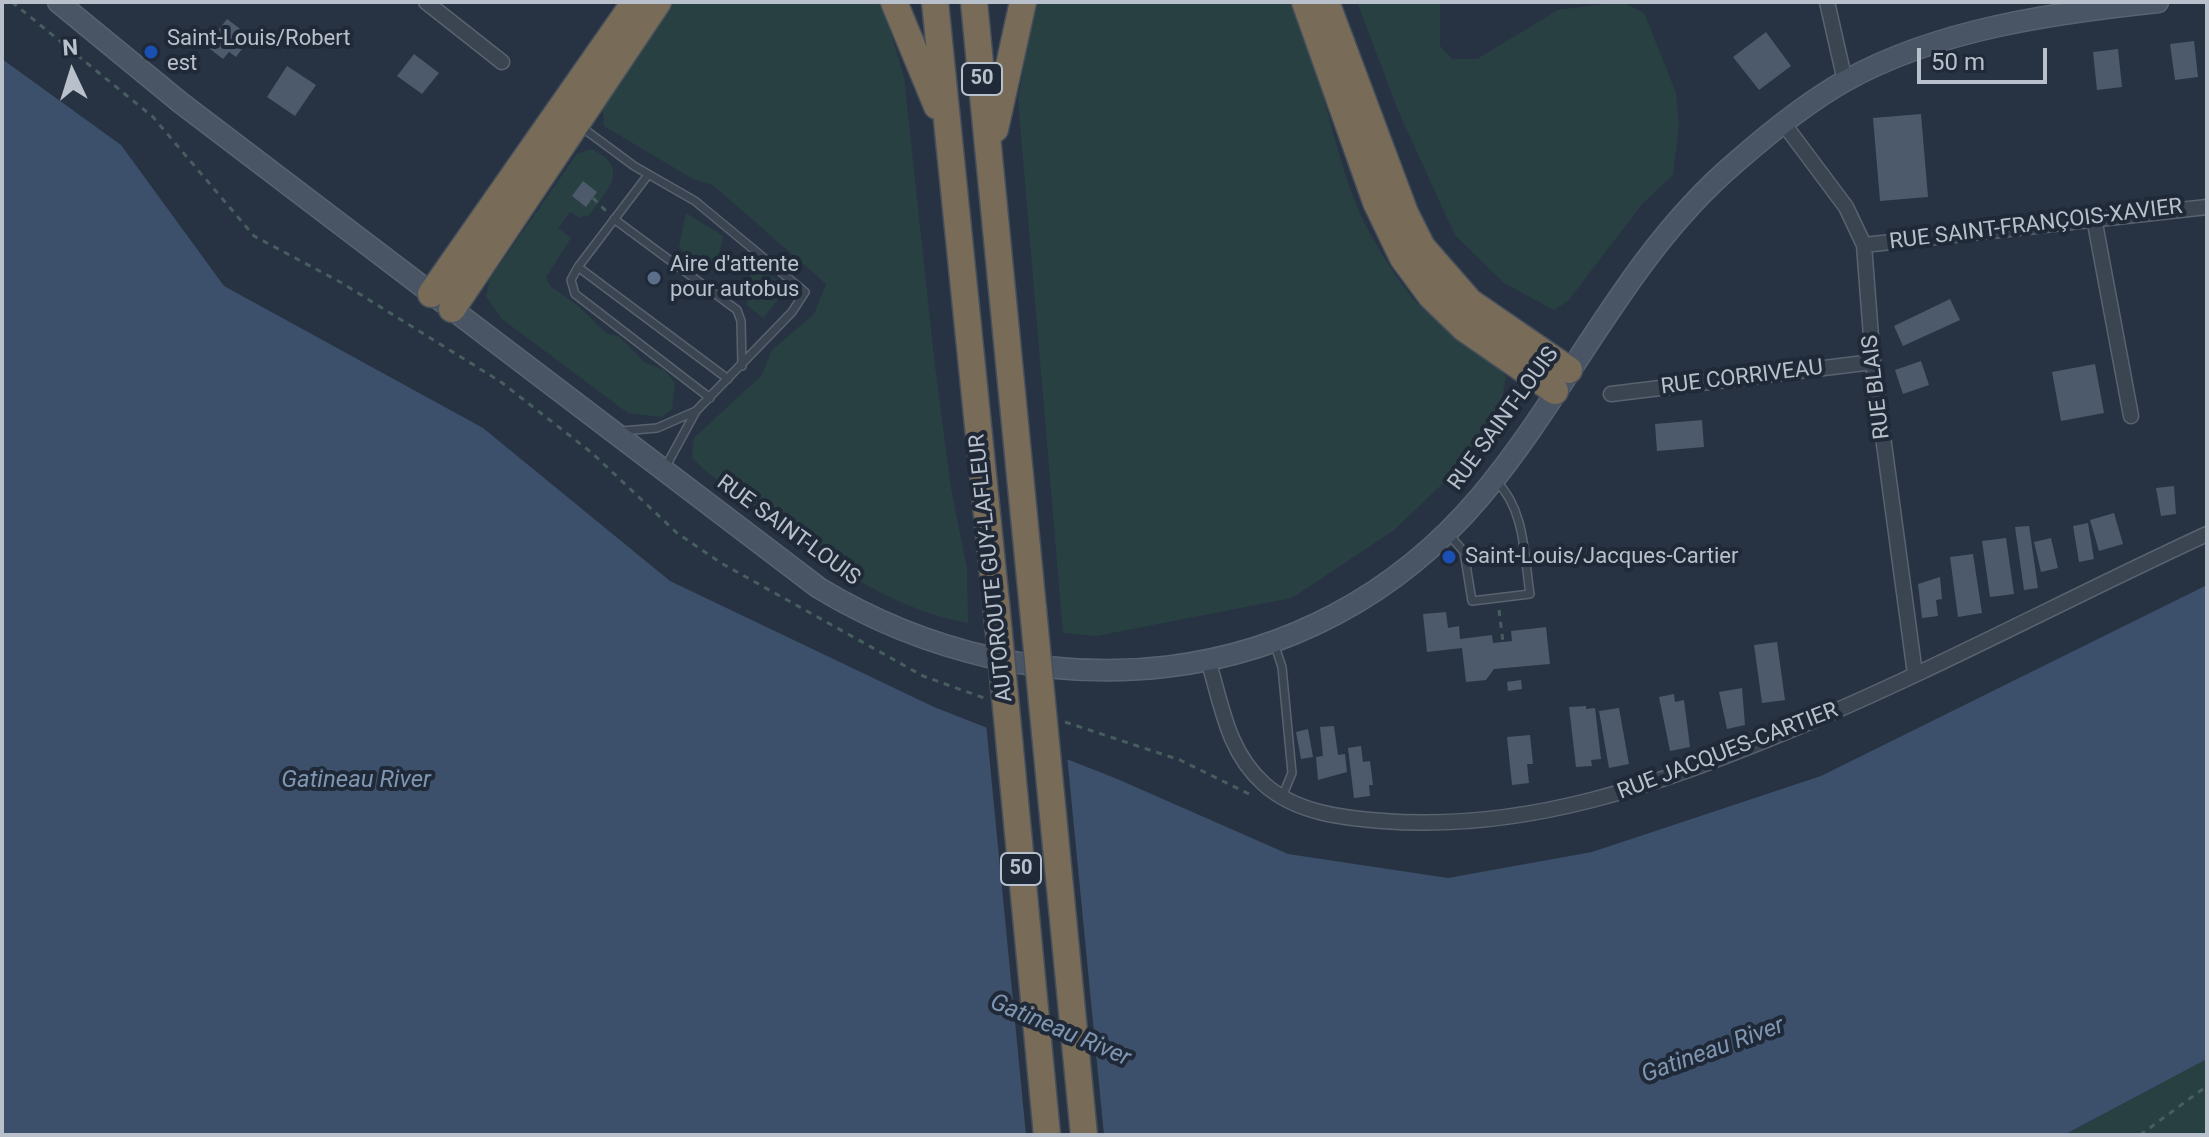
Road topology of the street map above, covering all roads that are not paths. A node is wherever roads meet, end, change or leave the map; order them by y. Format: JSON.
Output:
{"nodes":[{"id":1,"x":58,"y":2,"type":"edge"},
{"id":2,"x":426,"y":2,"type":"edge"},
{"id":3,"x":635,"y":2,"type":"edge"},
{"id":4,"x":658,"y":2,"type":"edge"},
{"id":5,"x":894,"y":2,"type":"edge"},
{"id":6,"x":935,"y":2,"type":"edge"},
{"id":7,"x":974,"y":2,"type":"edge"},
{"id":8,"x":1023,"y":2,"type":"edge"},
{"id":9,"x":1305,"y":2,"type":"edge"},
{"id":10,"x":1326,"y":2,"type":"edge"},
{"id":11,"x":1827,"y":2,"type":"edge"},
{"id":12,"x":2158,"y":2,"type":"edge"},
{"id":13,"x":502,"y":62,"type":"dead end"},
{"id":14,"x":1845,"y":81,"type":"junction"},
{"id":15,"x":576,"y":122,"type":"junction"},
{"id":16,"x":1784,"y":124,"type":"junction"},
{"id":17,"x":948,"y":137,"type":"junction"},
{"id":18,"x":989,"y":156,"type":"junction"},
{"id":19,"x":648,"y":175,"type":"junction"},
{"id":20,"x":2207,"y":207,"type":"edge"},
{"id":21,"x":2094,"y":218,"type":"junction"},
{"id":22,"x":614,"y":219,"type":"junction"},
{"id":23,"x":1864,"y":245,"type":"junction"},
{"id":24,"x":578,"y":267,"type":"junction"},
{"id":25,"x":442,"y":301,"type":"junction"},
{"id":26,"x":1873,"y":362,"type":"junction"},
{"id":27,"x":742,"y":366,"type":"junction"},
{"id":28,"x":728,"y":379,"type":"junction"},
{"id":29,"x":1562,"y":380,"type":"junction"},
{"id":30,"x":1611,"y":394,"type":"dead end"},
{"id":31,"x":710,"y":398,"type":"junction"},
{"id":32,"x":696,"y":411,"type":"junction"},
{"id":33,"x":2131,"y":416,"type":"dead end"},
{"id":34,"x":613,"y":431,"type":"junction"},
{"id":35,"x":664,"y":470,"type":"junction"},
{"id":36,"x":1494,"y":479,"type":"junction"},
{"id":37,"x":1447,"y":532,"type":"junction"},
{"id":38,"x":2207,"y":534,"type":"edge"},
{"id":39,"x":1273,"y":641,"type":"junction"},
{"id":40,"x":1208,"y":660,"type":"junction"},
{"id":41,"x":1915,"y":674,"type":"junction"},
{"id":42,"x":1282,"y":797,"type":"junction"},
{"id":43,"x":1047,"y":1135,"type":"edge"},
{"id":44,"x":1084,"y":1135,"type":"edge"}],
"edges":[{"from":1,"to":25,"type":"main road","name":"RUE SAINT-LOUIS"},
{"from":2,"to":13,"type":"street"},
{"from":3,"to":25,"type":"highway"},
{"from":4,"to":15,"type":"highway"},
{"from":5,"to":17,"type":"highway"},
{"from":6,"to":17,"type":"highway","name":"AUTOROUTE GUY-LAFLEUR","number":"50"},
{"from":7,"to":18,"type":"highway","name":"AUTOROUTE GUY-LAFLEUR","number":"50"},
{"from":8,"to":18,"type":"highway"},
{"from":9,"to":29,"type":"highway"},
{"from":10,"to":29,"type":"highway"},
{"from":11,"to":14,"type":"street"},
{"from":12,"to":14,"type":"main road","name":"RUE SAINT-LOUIS"},
{"from":14,"to":16,"type":"main road","name":"RUE SAINT-LOUIS"},
{"from":15,"to":19,"type":"lane"},
{"from":15,"to":25,"type":"highway"},
{"from":16,"to":23,"type":"street","name":"RUE BLAIS"},
{"from":16,"to":29,"type":"main road","name":"RUE SAINT-LOUIS"},
{"from":17,"to":43,"type":"highway","name":"AUTOROUTE GUY-LAFLEUR","number":"50","bridge":true},
{"from":18,"to":44,"type":"highway","name":"AUTOROUTE GUY-LAFLEUR","number":"50","bridge":true},
{"from":19,"to":22,"type":"lane"},
{"from":19,"to":27,"type":"lane"},
{"from":20,"to":21,"type":"street","name":"RUE SAINT-FRANÇOIS-XAVIER"},
{"from":21,"to":23,"type":"street","name":"RUE SAINT-FRANÇOIS-XAVIER"},
{"from":21,"to":33,"type":"street"},
{"from":22,"to":24,"type":"lane"},
{"from":22,"to":27,"type":"lane"},
{"from":23,"to":26,"type":"street","name":"RUE BLAIS"},
{"from":24,"to":28,"type":"lane"},
{"from":24,"to":31,"type":"lane"},
{"from":25,"to":34,"type":"main road","name":"RUE SAINT-LOUIS"},
{"from":26,"to":30,"type":"street","name":"RUE CORRIVEAU"},
{"from":26,"to":41,"type":"street","name":"RUE BLAIS"},
{"from":27,"to":28,"type":"lane"},
{"from":28,"to":31,"type":"lane"},
{"from":29,"to":36,"type":"main road","name":"RUE SAINT-LOUIS"},
{"from":31,"to":32,"type":"lane"},
{"from":32,"to":34,"type":"lane"},
{"from":32,"to":35,"type":"lane"},
{"from":34,"to":35,"type":"main road","name":"RUE SAINT-LOUIS"},
{"from":35,"to":40,"type":"main road","name":"RUE SAINT-LOUIS"},
{"from":36,"to":37,"type":"main road","name":"RUE SAINT-LOUIS"},
{"from":36,"to":37,"type":"lane"},
{"from":37,"to":39,"type":"main road","name":"RUE SAINT-LOUIS"},
{"from":38,"to":41,"type":"street","name":"RUE JACQUES-CARTIER"},
{"from":39,"to":40,"type":"main road","name":"RUE SAINT-LOUIS"},
{"from":39,"to":42,"type":"lane"},
{"from":40,"to":42,"type":"street","name":"RUE JACQUES-CARTIER"},
{"from":41,"to":42,"type":"street","name":"RUE JACQUES-CARTIER"}]}
